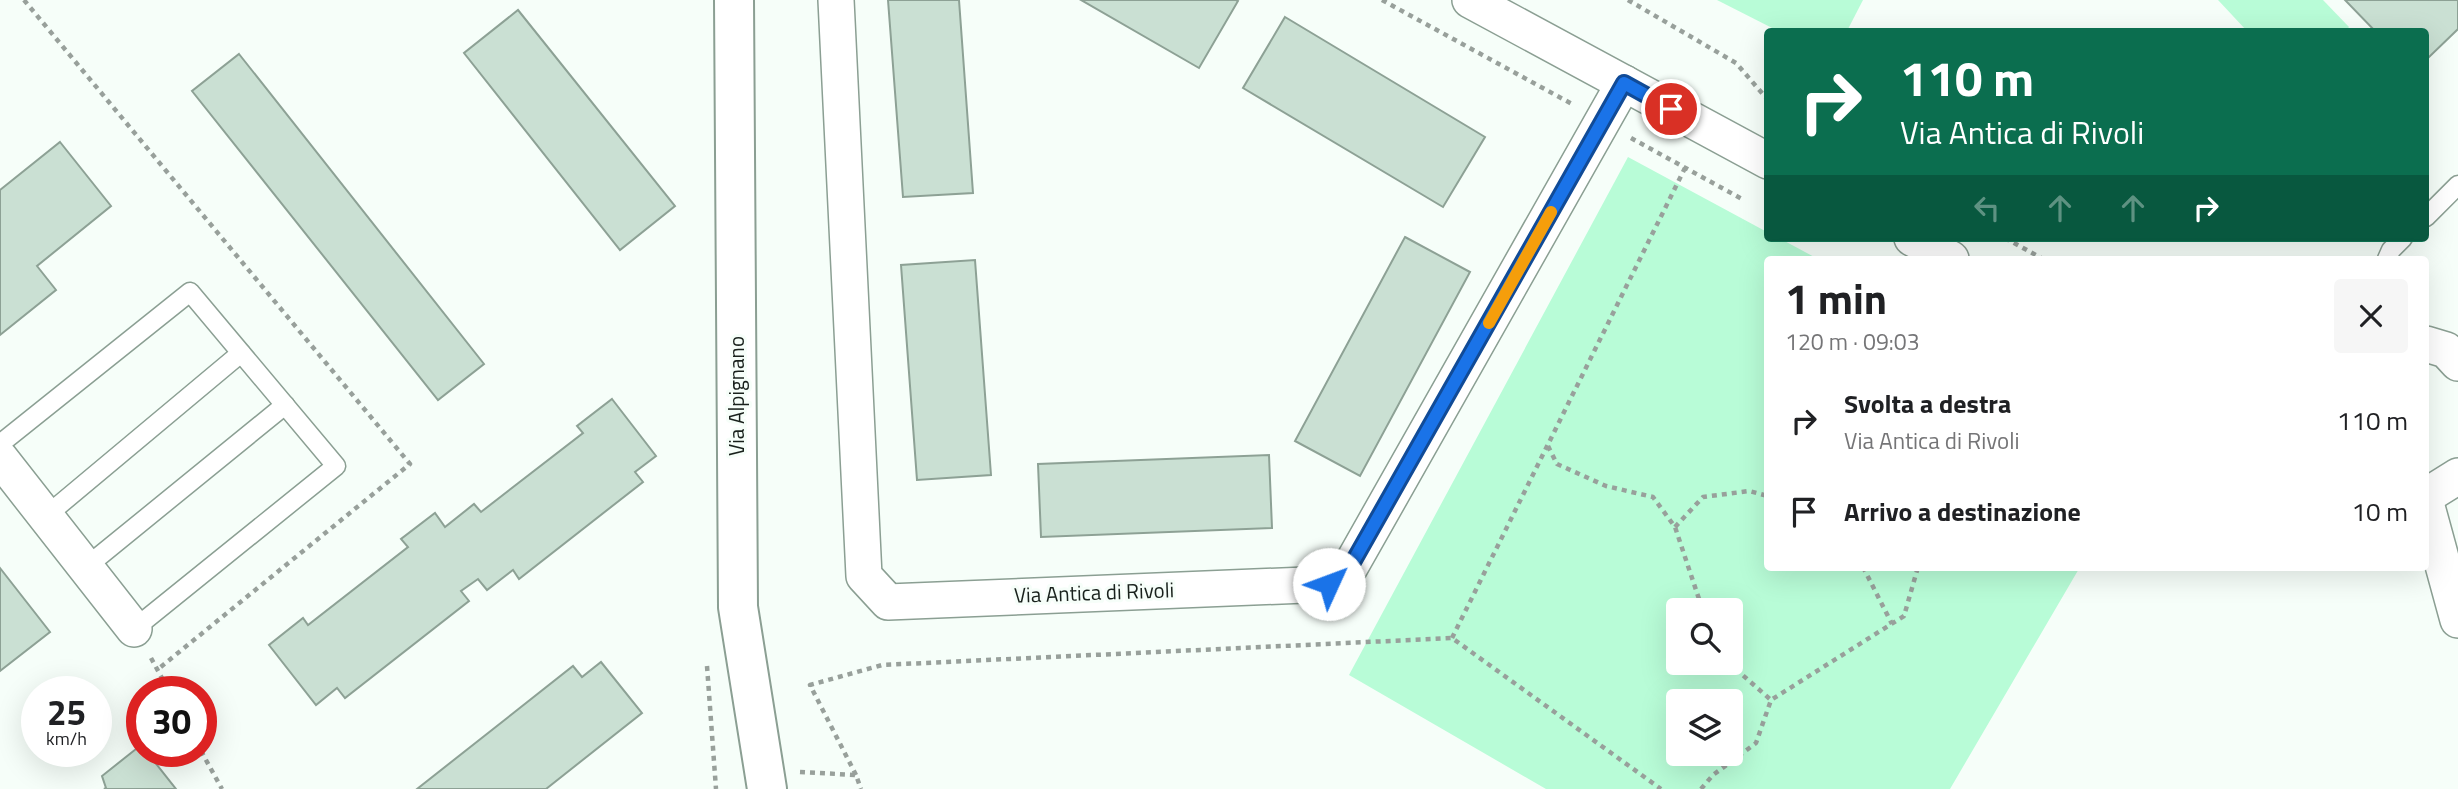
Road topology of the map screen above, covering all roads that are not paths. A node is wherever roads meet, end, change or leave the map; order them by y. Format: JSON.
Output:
{"nodes":[{"id":1,"x":734,"y":0,"type":"edge"},
{"id":2,"x":836,"y":0,"type":"edge"},
{"id":3,"x":1469,"y":0,"type":"edge"},
{"id":4,"x":1624,"y":83,"type":"junction"},
{"id":5,"x":1764,"y":159,"type":"edge"},
{"id":6,"x":2458,"y":185,"type":"edge"},
{"id":7,"x":2429,"y":214,"type":"edge"},
{"id":8,"x":1919,"y":242,"type":"edge"},
{"id":9,"x":2399,"y":242,"type":"edge"},
{"id":10,"x":1945,"y":256,"type":"edge"},
{"id":11,"x":2389,"y":256,"type":"edge"},
{"id":12,"x":2429,"y":345,"type":"edge"},
{"id":13,"x":242,"y":353,"type":"junction"},
{"id":14,"x":2458,"y":363,"type":"edge"},
{"id":15,"x":285,"y":405,"type":"junction"},
{"id":16,"x":0,"y":444,"type":"edge"},
{"id":17,"x":0,"y":457,"type":"edge"},
{"id":18,"x":2458,"y":476,"type":"edge"},
{"id":19,"x":2429,"y":494,"type":"edge"},
{"id":20,"x":2429,"y":514,"type":"edge"},
{"id":21,"x":46,"y":516,"type":"junction"},
{"id":22,"x":86,"y":567,"type":"junction"},
{"id":23,"x":2458,"y":620,"type":"edge"},
{"id":24,"x":134,"y":629,"type":"joint"},
{"id":25,"x":766,"y":779,"type":"edge"}],
"edges":[{"from":1,"to":25,"type":"street","name":"Via Alpignano"},
{"from":2,"to":4,"type":"street","name":"Via Antica di Rivoli"},
{"from":3,"to":4,"type":"street"},
{"from":4,"to":5,"type":"street"},
{"from":6,"to":7,"type":"lane"},
{"from":8,"to":10,"type":"street"},
{"from":9,"to":11,"type":"lane"},
{"from":12,"to":14,"type":"street"},
{"from":13,"to":15,"type":"lane"},
{"from":13,"to":16,"type":"lane"},
{"from":13,"to":21,"type":"lane"},
{"from":15,"to":22,"type":"lane"},
{"from":15,"to":24,"type":"lane"},
{"from":17,"to":21,"type":"street"},
{"from":18,"to":19,"type":"street"},
{"from":20,"to":23,"type":"street"},
{"from":21,"to":22,"type":"street"},
{"from":22,"to":24,"type":"street"}]}
